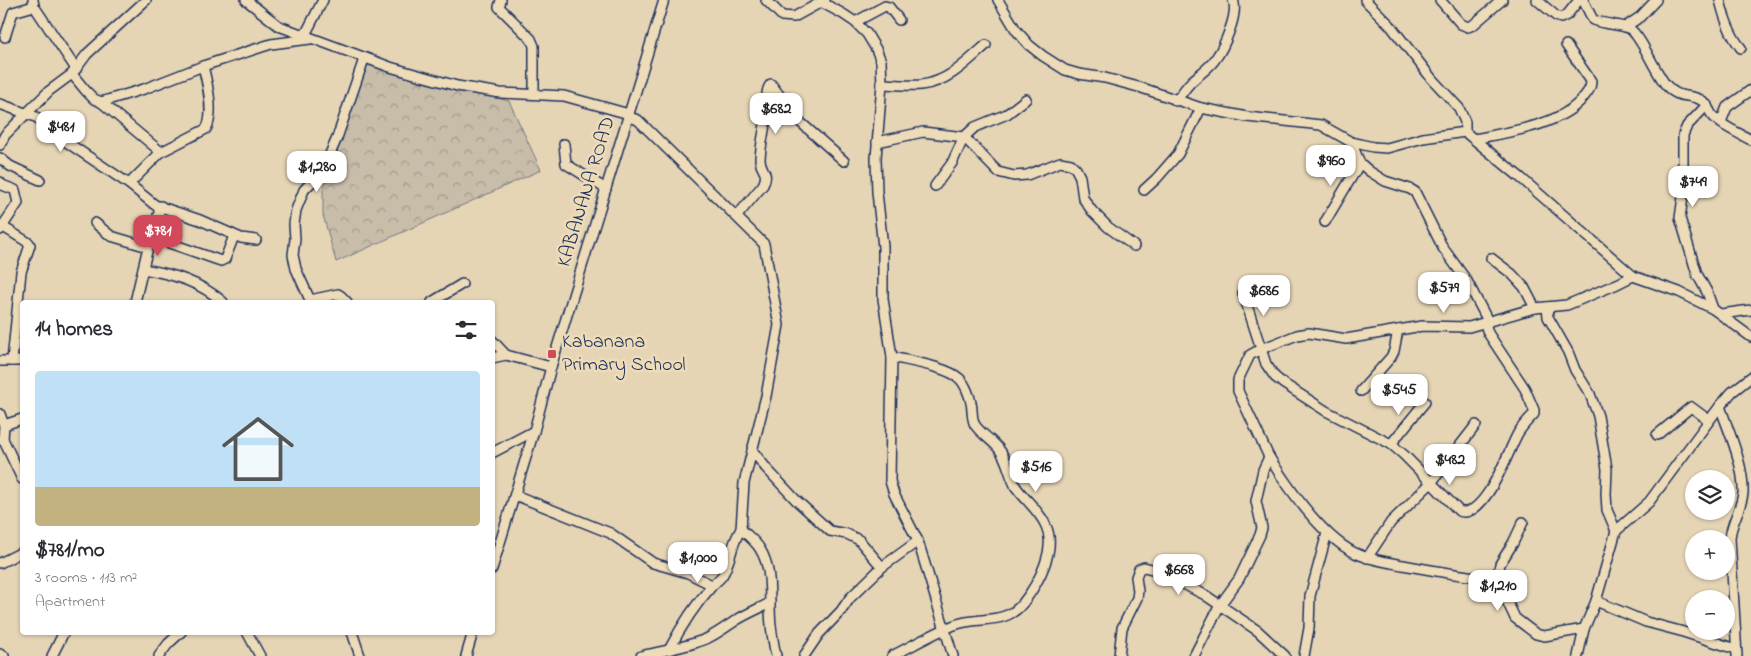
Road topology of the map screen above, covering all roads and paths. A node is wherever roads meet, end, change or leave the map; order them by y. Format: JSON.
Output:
{"nodes":[{"id":1,"x":146,"y":0,"type":"edge"},
{"id":2,"x":246,"y":0,"type":"edge"},
{"id":3,"x":323,"y":0,"type":"edge"},
{"id":4,"x":501,"y":0,"type":"edge"},
{"id":5,"x":664,"y":0,"type":"edge"},
{"id":6,"x":766,"y":0,"type":"edge"},
{"id":7,"x":998,"y":0,"type":"edge"},
{"id":8,"x":1233,"y":0,"type":"edge"},
{"id":9,"x":1365,"y":0,"type":"edge"},
{"id":10,"x":1440,"y":0,"type":"edge"},
{"id":11,"x":1502,"y":0,"type":"edge"},
{"id":12,"x":1537,"y":0,"type":"edge"},
{"id":13,"x":1581,"y":0,"type":"edge"},
{"id":14,"x":1656,"y":0,"type":"edge"},
{"id":15,"x":1720,"y":0,"type":"edge"},
{"id":16,"x":823,"y":1,"type":"edge"},
{"id":17,"x":33,"y":3,"type":"edge"},
{"id":18,"x":899,"y":20,"type":"dead end"},
{"id":19,"x":855,"y":22,"type":"junction"},
{"id":20,"x":1625,"y":27,"type":"junction"},
{"id":21,"x":307,"y":37,"type":"junction"},
{"id":22,"x":5,"y":38,"type":"dead end"},
{"id":23,"x":986,"y":45,"type":"dead end"},
{"id":24,"x":1566,"y":45,"type":"dead end"},
{"id":25,"x":1741,"y":48,"type":"dead end"},
{"id":26,"x":364,"y":59,"type":"junction"},
{"id":27,"x":203,"y":66,"type":"junction"},
{"id":28,"x":74,"y":72,"type":"junction"},
{"id":29,"x":882,"y":84,"type":"junction"},
{"id":30,"x":1751,"y":90,"type":"edge"},
{"id":31,"x":534,"y":94,"type":"junction"},
{"id":32,"x":1026,"y":99,"type":"dead end"},
{"id":33,"x":1176,"y":101,"type":"junction"},
{"id":34,"x":101,"y":102,"type":"junction"},
{"id":35,"x":0,"y":104,"type":"edge"},
{"id":36,"x":1707,"y":105,"type":"junction"},
{"id":37,"x":1201,"y":108,"type":"junction"},
{"id":38,"x":27,"y":113,"type":"junction"},
{"id":39,"x":629,"y":115,"type":"junction"},
{"id":40,"x":1721,"y":122,"type":"junction"},
{"id":41,"x":1465,"y":132,"type":"junction"},
{"id":42,"x":964,"y":137,"type":"junction"},
{"id":43,"x":1474,"y":139,"type":"junction"},
{"id":44,"x":1751,"y":140,"type":"edge"},
{"id":45,"x":877,"y":142,"type":"junction"},
{"id":46,"x":1351,"y":142,"type":"junction"},
{"id":47,"x":564,"y":144,"type":"dead end"},
{"id":48,"x":0,"y":145,"type":"edge"},
{"id":49,"x":161,"y":152,"type":"junction"},
{"id":50,"x":0,"y":158,"type":"edge"},
{"id":51,"x":844,"y":161,"type":"dead end"},
{"id":52,"x":1360,"y":163,"type":"junction"},
{"id":53,"x":40,"y":180,"type":"dead end"},
{"id":54,"x":0,"y":182,"type":"edge"},
{"id":55,"x":129,"y":184,"type":"junction"},
{"id":56,"x":935,"y":186,"type":"dead end"},
{"id":57,"x":606,"y":189,"type":"junction"},
{"id":58,"x":1144,"y":190,"type":"dead end"},
{"id":59,"x":161,"y":206,"type":"junction"},
{"id":60,"x":737,"y":216,"type":"junction"},
{"id":61,"x":1324,"y":222,"type":"dead end"},
{"id":62,"x":95,"y":223,"type":"dead end"},
{"id":63,"x":1,"y":228,"type":"edge"},
{"id":64,"x":234,"y":236,"type":"junction"},
{"id":65,"x":152,"y":237,"type":"junction"},
{"id":66,"x":256,"y":240,"type":"dead end"},
{"id":67,"x":148,"y":246,"type":"junction"},
{"id":68,"x":1134,"y":246,"type":"dead end"},
{"id":69,"x":1491,"y":258,"type":"dead end"},
{"id":70,"x":143,"y":269,"type":"junction"},
{"id":71,"x":1632,"y":276,"type":"junction"},
{"id":72,"x":462,"y":284,"type":"dead end"},
{"id":73,"x":1243,"y":293,"type":"dead end"},
{"id":74,"x":135,"y":300,"type":"edge"},
{"id":75,"x":220,"y":300,"type":"edge"},
{"id":76,"x":310,"y":300,"type":"edge"},
{"id":77,"x":310,"y":300,"type":"edge"},
{"id":78,"x":345,"y":300,"type":"edge"},
{"id":79,"x":435,"y":300,"type":"edge"},
{"id":80,"x":1547,"y":307,"type":"junction"},
{"id":81,"x":1535,"y":308,"type":"junction"},
{"id":82,"x":1751,"y":310,"type":"edge"},
{"id":83,"x":1717,"y":312,"type":"junction"},
{"id":84,"x":1488,"y":321,"type":"junction"},
{"id":85,"x":1398,"y":330,"type":"junction"},
{"id":86,"x":1751,"y":337,"type":"edge"},
{"id":87,"x":495,"y":343,"type":"edge"},
{"id":88,"x":1261,"y":349,"type":"junction"},
{"id":89,"x":506,"y":355,"type":"junction"},
{"id":90,"x":495,"y":357,"type":"edge"},
{"id":91,"x":892,"y":357,"type":"junction"},
{"id":92,"x":0,"y":361,"type":"edge"},
{"id":93,"x":12,"y":361,"type":"junction"},
{"id":94,"x":20,"y":361,"type":"edge"},
{"id":95,"x":551,"y":367,"type":"junction"},
{"id":96,"x":1751,"y":377,"type":"edge"},
{"id":97,"x":1361,"y":391,"type":"dead end"},
{"id":98,"x":1425,"y":402,"type":"dead end"},
{"id":99,"x":1720,"y":406,"type":"junction"},
{"id":100,"x":0,"y":414,"type":"edge"},
{"id":101,"x":1710,"y":419,"type":"junction"},
{"id":102,"x":20,"y":420,"type":"edge"},
{"id":103,"x":4,"y":425,"type":"junction"},
{"id":104,"x":1476,"y":425,"type":"dead end"},
{"id":105,"x":534,"y":431,"type":"junction"},
{"id":106,"x":1657,"y":435,"type":"dead end"},
{"id":107,"x":1,"y":440,"type":"edge"},
{"id":108,"x":1391,"y":444,"type":"junction"},
{"id":109,"x":752,"y":450,"type":"junction"},
{"id":110,"x":495,"y":451,"type":"edge"},
{"id":111,"x":1269,"y":457,"type":"junction"},
{"id":112,"x":20,"y":475,"type":"edge"},
{"id":113,"x":1431,"y":483,"type":"junction"},
{"id":114,"x":515,"y":495,"type":"junction"},
{"id":115,"x":1747,"y":496,"type":"edge"},
{"id":116,"x":1523,"y":522,"type":"dead end"},
{"id":117,"x":741,"y":530,"type":"junction"},
{"id":118,"x":1616,"y":531,"type":"junction"},
{"id":119,"x":1327,"y":533,"type":"junction"},
{"id":120,"x":918,"y":541,"type":"junction"},
{"id":121,"x":20,"y":553,"type":"edge"},
{"id":122,"x":1367,"y":558,"type":"junction"},
{"id":123,"x":495,"y":559,"type":"edge"},
{"id":124,"x":0,"y":563,"type":"edge"},
{"id":125,"x":882,"y":567,"type":"junction"},
{"id":126,"x":1497,"y":580,"type":"junction"},
{"id":127,"x":712,"y":585,"type":"junction"},
{"id":128,"x":1596,"y":601,"type":"junction"},
{"id":129,"x":770,"y":603,"type":"junction"},
{"id":130,"x":1220,"y":605,"type":"junction"},
{"id":131,"x":1584,"y":629,"type":"junction"},
{"id":132,"x":944,"y":630,"type":"junction"},
{"id":133,"x":62,"y":635,"type":"edge"},
{"id":134,"x":178,"y":635,"type":"edge"},
{"id":135,"x":248,"y":635,"type":"edge"},
{"id":136,"x":353,"y":635,"type":"edge"},
{"id":137,"x":472,"y":635,"type":"edge"},
{"id":138,"x":670,"y":648,"type":"junction"},
{"id":139,"x":1737,"y":652,"type":"edge"},
{"id":140,"x":0,"y":654,"type":"edge"},
{"id":141,"x":4,"y":656,"type":"edge"},
{"id":142,"x":52,"y":656,"type":"edge"},
{"id":143,"x":159,"y":656,"type":"edge"},
{"id":144,"x":260,"y":656,"type":"edge"},
{"id":145,"x":360,"y":656,"type":"edge"},
{"id":146,"x":466,"y":656,"type":"edge"},
{"id":147,"x":640,"y":656,"type":"edge"},
{"id":148,"x":776,"y":656,"type":"edge"},
{"id":149,"x":804,"y":656,"type":"edge"},
{"id":150,"x":892,"y":656,"type":"edge"},
{"id":151,"x":954,"y":656,"type":"edge"},
{"id":152,"x":1119,"y":656,"type":"edge"},
{"id":153,"x":1194,"y":656,"type":"edge"},
{"id":154,"x":1285,"y":656,"type":"edge"},
{"id":155,"x":1304,"y":656,"type":"edge"},
{"id":156,"x":1578,"y":656,"type":"edge"}],
"edges":[{"from":1,"to":28,"type":"street"},
{"from":2,"to":21,"type":"street"},
{"from":3,"to":21,"type":"street"},
{"from":4,"to":31,"type":"street"},
{"from":5,"to":39,"type":"street","name":"KABANANA ROAD"},
{"from":6,"to":16,"type":"street"},
{"from":7,"to":33,"type":"street"},
{"from":8,"to":33,"type":"street"},
{"from":9,"to":41,"type":"street"},
{"from":10,"to":11,"type":"street"},
{"from":12,"to":13,"type":"street"},
{"from":13,"to":20,"type":"street"},
{"from":14,"to":20,"type":"street"},
{"from":15,"to":25,"type":"street"},
{"from":16,"to":19,"type":"street"},
{"from":17,"to":22,"type":"street"},
{"from":17,"to":28,"type":"street"},
{"from":18,"to":19,"type":"street"},
{"from":19,"to":29,"type":"street"},
{"from":20,"to":36,"type":"street"},
{"from":21,"to":26,"type":"street"},
{"from":21,"to":27,"type":"street"},
{"from":23,"to":29,"type":"street"},
{"from":24,"to":43,"type":"street"},
{"from":26,"to":31,"type":"street"},
{"from":26,"to":77,"type":"street"},
{"from":27,"to":34,"type":"street"},
{"from":27,"to":49,"type":"street"},
{"from":28,"to":34,"type":"street"},
{"from":28,"to":38,"type":"street"},
{"from":29,"to":45,"type":"street"},
{"from":30,"to":40,"type":"street"},
{"from":31,"to":39,"type":"street"},
{"from":32,"to":42,"type":"street"},
{"from":33,"to":37,"type":"street"},
{"from":34,"to":49,"type":"street"},
{"from":35,"to":38,"type":"street"},
{"from":36,"to":40,"type":"street"},
{"from":36,"to":83,"type":"street"},
{"from":37,"to":46,"type":"street"},
{"from":37,"to":58,"type":"street"},
{"from":38,"to":48,"type":"street"},
{"from":38,"to":55,"type":"street"},
{"from":39,"to":57,"type":"street","name":"KABANANA ROAD"},
{"from":39,"to":60,"type":"street"},
{"from":40,"to":44,"type":"street"},
{"from":41,"to":43,"type":"street"},
{"from":41,"to":46,"type":"street"},
{"from":42,"to":45,"type":"street"},
{"from":42,"to":56,"type":"street"},
{"from":42,"to":68,"type":"street"},
{"from":43,"to":71,"type":"street"},
{"from":45,"to":91,"type":"street"},
{"from":46,"to":52,"type":"street"},
{"from":47,"to":57,"type":"street"},
{"from":49,"to":55,"type":"street"},
{"from":50,"to":53,"type":"street"},
{"from":51,"to":60,"type":"street"},
{"from":52,"to":61,"type":"street"},
{"from":52,"to":84,"type":"street"},
{"from":54,"to":63,"type":"street"},
{"from":55,"to":59,"type":"street"},
{"from":57,"to":95,"type":"street","name":"KABANANA ROAD"},
{"from":59,"to":64,"type":"street"},
{"from":59,"to":65,"type":"street"},
{"from":60,"to":109,"type":"street"},
{"from":62,"to":67,"type":"street"},
{"from":63,"to":93,"type":"street"},
{"from":64,"to":65,"type":"street"},
{"from":64,"to":66,"type":"street"},
{"from":65,"to":67,"type":"street"},
{"from":67,"to":70,"type":"street"},
{"from":69,"to":81,"type":"street"},
{"from":70,"to":74,"type":"street"},
{"from":70,"to":75,"type":"street"},
{"from":71,"to":80,"type":"street"},
{"from":71,"to":83,"type":"street"},
{"from":72,"to":79,"type":"street"},
{"from":73,"to":88,"type":"street"},
{"from":76,"to":78,"type":"street"},
{"from":80,"to":81,"type":"street"},
{"from":80,"to":118,"type":"street"},
{"from":81,"to":84,"type":"street"},
{"from":82,"to":83,"type":"street"},
{"from":83,"to":86,"type":"street"},
{"from":84,"to":85,"type":"street"},
{"from":84,"to":113,"type":"street"},
{"from":85,"to":88,"type":"street"},
{"from":85,"to":97,"type":"street"},
{"from":87,"to":89,"type":"street"},
{"from":88,"to":108,"type":"street"},
{"from":88,"to":111,"type":"street"},
{"from":89,"to":90,"type":"street"},
{"from":89,"to":95,"type":"street"},
{"from":91,"to":120,"type":"street"},
{"from":91,"to":132,"type":"street"},
{"from":92,"to":93,"type":"street"},
{"from":93,"to":94,"type":"street"},
{"from":95,"to":105,"type":"street","name":"KABANANA ROAD"},
{"from":96,"to":99,"type":"street"},
{"from":98,"to":108,"type":"street"},
{"from":99,"to":101,"type":"street"},
{"from":99,"to":115,"type":"street"},
{"from":100,"to":103,"type":"street"},
{"from":101,"to":106,"type":"street"},
{"from":101,"to":118,"type":"street"},
{"from":102,"to":103,"type":"street"},
{"from":103,"to":107,"type":"street"},
{"from":104,"to":113,"type":"street"},
{"from":105,"to":110,"type":"street"},
{"from":105,"to":114,"type":"street","name":"KABANANA ROAD"},
{"from":107,"to":112,"type":"street"},
{"from":108,"to":113,"type":"street"},
{"from":109,"to":117,"type":"street"},
{"from":109,"to":125,"type":"street"},
{"from":111,"to":119,"type":"street"},
{"from":111,"to":130,"type":"street"},
{"from":113,"to":122,"type":"street"},
{"from":114,"to":123,"type":"street","name":"KABANANA ROAD"},
{"from":114,"to":127,"type":"street"},
{"from":115,"to":139,"type":"street"},
{"from":116,"to":126,"type":"street"},
{"from":117,"to":127,"type":"street"},
{"from":117,"to":129,"type":"street"},
{"from":118,"to":128,"type":"street"},
{"from":119,"to":122,"type":"street"},
{"from":119,"to":155,"type":"street"},
{"from":120,"to":125,"type":"street"},
{"from":120,"to":132,"type":"street"},
{"from":121,"to":124,"type":"street"},
{"from":122,"to":126,"type":"street"},
{"from":125,"to":149,"type":"street"},
{"from":126,"to":131,"type":"street"},
{"from":127,"to":138,"type":"street"},
{"from":128,"to":131,"type":"street"},
{"from":128,"to":139,"type":"street"},
{"from":129,"to":138,"type":"street"},
{"from":129,"to":148,"type":"street"},
{"from":130,"to":152,"type":"street"},
{"from":130,"to":153,"type":"street"},
{"from":130,"to":154,"type":"street"},
{"from":131,"to":156,"type":"street"},
{"from":132,"to":150,"type":"street"},
{"from":132,"to":151,"type":"street"},
{"from":133,"to":142,"type":"street"},
{"from":134,"to":143,"type":"street"},
{"from":135,"to":144,"type":"street"},
{"from":136,"to":145,"type":"street"},
{"from":137,"to":146,"type":"street"},
{"from":138,"to":147,"type":"street"},
{"from":140,"to":141,"type":"street"}]}
